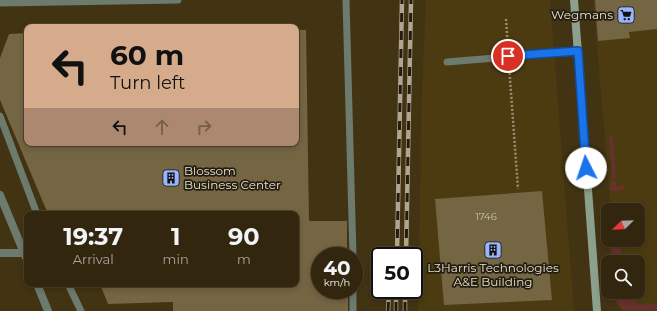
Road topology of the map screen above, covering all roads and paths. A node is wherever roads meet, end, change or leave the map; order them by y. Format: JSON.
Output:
{"nodes":[{"id":1,"x":178,"y":0,"type":"edge"},
{"id":2,"x":346,"y":0,"type":"edge"},
{"id":3,"x":574,"y":0,"type":"edge"},
{"id":4,"x":0,"y":3,"type":"edge"},
{"id":5,"x":506,"y":19,"type":"dead end"},
{"id":6,"x":578,"y":51,"type":"junction"},
{"id":7,"x":508,"y":56,"type":"junction"},
{"id":8,"x":447,"y":62,"type":"dead end"},
{"id":9,"x":0,"y":116,"type":"edge"},
{"id":10,"x":518,"y":189,"type":"dead end"},
{"id":11,"x":0,"y":195,"type":"edge"},
{"id":12,"x":36,"y":211,"type":"edge"},
{"id":13,"x":353,"y":247,"type":"edge"},
{"id":14,"x":24,"y":251,"type":"edge"},
{"id":15,"x":0,"y":253,"type":"edge"},
{"id":16,"x":24,"y":256,"type":"edge"},
{"id":17,"x":38,"y":287,"type":"edge"},
{"id":18,"x":69,"y":287,"type":"edge"},
{"id":19,"x":354,"y":299,"type":"edge"},
{"id":20,"x":48,"y":311,"type":"edge"},
{"id":21,"x":81,"y":311,"type":"edge"},
{"id":22,"x":353,"y":311,"type":"edge"},
{"id":23,"x":597,"y":311,"type":"edge"}],
"edges":[{"from":1,"to":4,"type":"lane"},
{"from":2,"to":13,"type":"lane"},
{"from":3,"to":6,"type":"main road"},
{"from":5,"to":7,"type":"path"},
{"from":6,"to":7,"type":"lane"},
{"from":6,"to":23,"type":"main road"},
{"from":7,"to":8,"type":"lane"},
{"from":7,"to":10,"type":"path"},
{"from":9,"to":12,"type":"lane"},
{"from":11,"to":14,"type":"street"},
{"from":15,"to":16,"type":"street"},
{"from":17,"to":20,"type":"street"},
{"from":18,"to":21,"type":"lane"},
{"from":19,"to":22,"type":"lane"}]}
